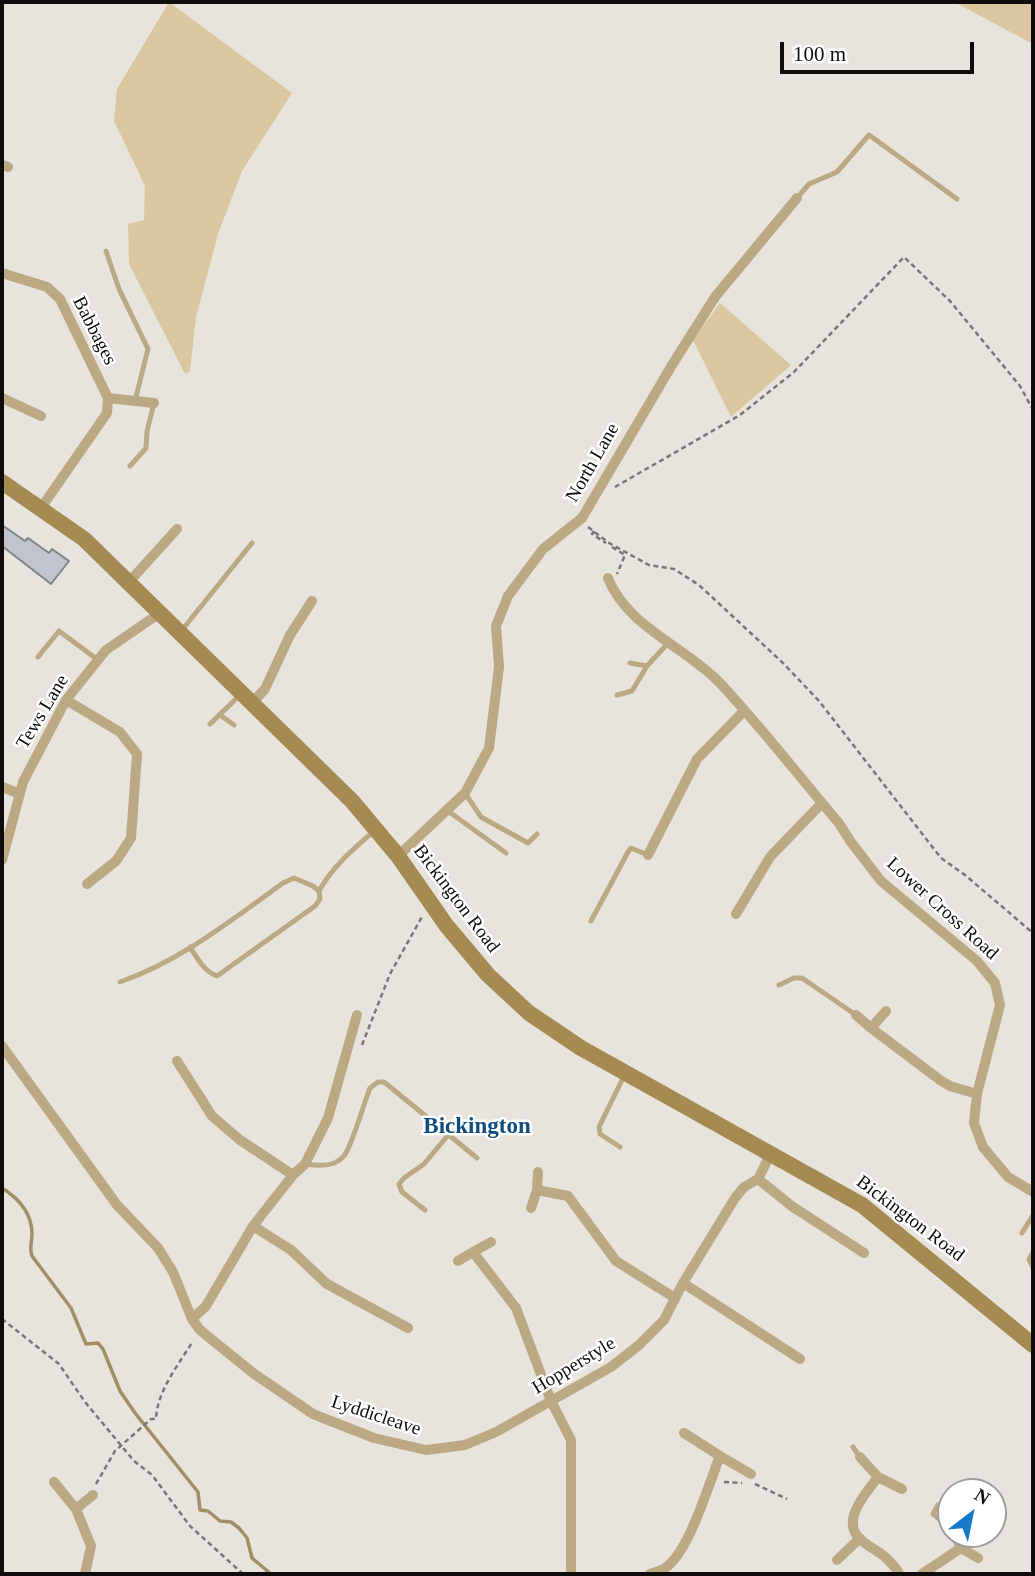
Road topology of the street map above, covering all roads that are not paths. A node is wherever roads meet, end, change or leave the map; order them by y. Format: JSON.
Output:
{"nodes":[{"id":1,"x":797,"y":198,"type":"joint"},
{"id":2,"x":957,"y":199,"type":"dead end"},
{"id":3,"x":106,"y":251,"type":"dead end"},
{"id":4,"x":2,"y":273,"type":"edge"},
{"id":5,"x":2,"y":398,"type":"edge"},
{"id":6,"x":108,"y":398,"type":"junction"},
{"id":7,"x":135,"y":401,"type":"junction"},
{"id":8,"x":154,"y":403,"type":"joint"},
{"id":9,"x":41,"y":416,"type":"dead end"},
{"id":10,"x":130,"y":466,"type":"dead end"},
{"id":11,"x":2,"y":482,"type":"edge"},
{"id":12,"x":41,"y":508,"type":"junction"},
{"id":13,"x":177,"y":529,"type":"dead end"},
{"id":14,"x":253,"y":543,"type":"dead end"},
{"id":15,"x":129,"y":582,"type":"junction"},
{"id":16,"x":610,"y":582,"type":"road end"},
{"id":17,"x":312,"y":601,"type":"dead end"},
{"id":18,"x":160,"y":613,"type":"junction"},
{"id":19,"x":180,"y":632,"type":"junction"},
{"id":20,"x":669,"y":642,"type":"junction"},
{"id":21,"x":38,"y":657,"type":"dead end"},
{"id":22,"x":98,"y":660,"type":"junction"},
{"id":23,"x":629,"y":663,"type":"dead end"},
{"id":24,"x":647,"y":666,"type":"junction"},
{"id":25,"x":617,"y":695,"type":"dead end"},
{"id":26,"x":247,"y":698,"type":"junction"},
{"id":27,"x":66,"y":700,"type":"junction"},
{"id":28,"x":744,"y":711,"type":"junction"},
{"id":29,"x":220,"y":715,"type":"junction"},
{"id":30,"x":211,"y":724,"type":"dead end"},
{"id":31,"x":234,"y":725,"type":"dead end"},
{"id":32,"x":2,"y":786,"type":"edge"},
{"id":33,"x":465,"y":793,"type":"junction"},
{"id":34,"x":20,"y":794,"type":"junction"},
{"id":35,"x":822,"y":803,"type":"junction"},
{"id":36,"x":448,"y":811,"type":"junction"},
{"id":37,"x":376,"y":829,"type":"junction"},
{"id":38,"x":537,"y":834,"type":"dead end"},
{"id":39,"x":506,"y":853,"type":"dead end"},
{"id":40,"x":648,"y":855,"type":"joint"},
{"id":41,"x":398,"y":856,"type":"junction"},
{"id":42,"x":2,"y":860,"type":"edge"},
{"id":43,"x":87,"y":884,"type":"dead end"},
{"id":44,"x":319,"y":891,"type":"junction"},
{"id":45,"x":736,"y":914,"type":"dead end"},
{"id":46,"x":591,"y":921,"type":"dead end"},
{"id":47,"x":190,"y":947,"type":"junction"},
{"id":48,"x":120,"y":982,"type":"dead end"},
{"id":49,"x":779,"y":985,"type":"dead end"},
{"id":50,"x":886,"y":1011,"type":"dead end"},
{"id":51,"x":856,"y":1015,"type":"joint"},
{"id":52,"x":357,"y":1016,"type":"dead end"},
{"id":53,"x":871,"y":1028,"type":"junction"},
{"id":54,"x":2,"y":1046,"type":"edge"},
{"id":55,"x":177,"y":1061,"type":"dead end"},
{"id":56,"x":625,"y":1073,"type":"junction"},
{"id":57,"x":977,"y":1094,"type":"junction"},
{"id":58,"x":449,"y":1134,"type":"junction"},
{"id":59,"x":620,"y":1147,"type":"dead end"},
{"id":60,"x":771,"y":1153,"type":"junction"},
{"id":61,"x":477,"y":1158,"type":"dead end"},
{"id":62,"x":305,"y":1164,"type":"junction"},
{"id":63,"x":538,"y":1172,"type":"dead end"},
{"id":64,"x":293,"y":1175,"type":"junction"},
{"id":65,"x":758,"y":1179,"type":"junction"},
{"id":66,"x":537,"y":1189,"type":"junction"},
{"id":67,"x":1033,"y":1192,"type":"edge"},
{"id":68,"x":531,"y":1208,"type":"dead end"},
{"id":69,"x":425,"y":1210,"type":"dead end"},
{"id":70,"x":1033,"y":1215,"type":"edge"},
{"id":71,"x":254,"y":1226,"type":"junction"},
{"id":72,"x":1022,"y":1233,"type":"dead end"},
{"id":73,"x":491,"y":1242,"type":"dead end"},
{"id":74,"x":473,"y":1252,"type":"junction"},
{"id":75,"x":1033,"y":1252,"type":"edge"},
{"id":76,"x":864,"y":1253,"type":"dead end"},
{"id":77,"x":458,"y":1261,"type":"dead end"},
{"id":78,"x":1033,"y":1268,"type":"edge"},
{"id":79,"x":683,"y":1283,"type":"junction"},
{"id":80,"x":675,"y":1298,"type":"junction"},
{"id":81,"x":192,"y":1319,"type":"junction"},
{"id":82,"x":408,"y":1328,"type":"dead end"},
{"id":83,"x":1033,"y":1345,"type":"edge"},
{"id":84,"x":800,"y":1359,"type":"dead end"},
{"id":85,"x":551,"y":1401,"type":"junction"},
{"id":86,"x":496,"y":1432,"type":"joint"},
{"id":87,"x":684,"y":1433,"type":"dead end"},
{"id":88,"x":857,"y":1452,"type":"dead end"},
{"id":89,"x":720,"y":1456,"type":"junction"},
{"id":90,"x":751,"y":1474,"type":"dead end"},
{"id":91,"x":878,"y":1477,"type":"junction"},
{"id":92,"x":54,"y":1482,"type":"dead end"},
{"id":93,"x":902,"y":1489,"type":"dead end"},
{"id":94,"x":94,"y":1490,"type":"road end"},
{"id":95,"x":76,"y":1509,"type":"junction"},
{"id":96,"x":860,"y":1538,"type":"junction"},
{"id":97,"x":961,"y":1548,"type":"joint"},
{"id":98,"x":978,"y":1558,"type":"dead end"},
{"id":99,"x":837,"y":1560,"type":"dead end"},
{"id":100,"x":85,"y":1574,"type":"edge"},
{"id":101,"x":571,"y":1574,"type":"edge"},
{"id":102,"x":650,"y":1574,"type":"edge"},
{"id":103,"x":899,"y":1574,"type":"edge"},
{"id":104,"x":922,"y":1574,"type":"edge"}],
"edges":[{"from":1,"to":2,"type":"lane"},
{"from":1,"to":33,"type":"street","name":"North Lane"},
{"from":3,"to":7,"type":"lane"},
{"from":4,"to":6,"type":"street","name":"Babbages"},
{"from":5,"to":9,"type":"street"},
{"from":6,"to":7,"type":"street"},
{"from":6,"to":12,"type":"street"},
{"from":7,"to":8,"type":"street"},
{"from":8,"to":10,"type":"lane"},
{"from":11,"to":12,"type":"main road","name":"Bickington Road"},
{"from":12,"to":15,"type":"main road","name":"Bickington Road"},
{"from":13,"to":15,"type":"street"},
{"from":14,"to":19,"type":"lane"},
{"from":15,"to":18,"type":"main road","name":"Bickington Road"},
{"from":16,"to":20,"type":"street","name":"Lower Cross Road"},
{"from":17,"to":26,"type":"street"},
{"from":18,"to":19,"type":"main road","name":"Bickington Road"},
{"from":18,"to":22,"type":"street","name":"Tews Lane"},
{"from":19,"to":26,"type":"main road","name":"Bickington Road"},
{"from":20,"to":24,"type":"lane"},
{"from":20,"to":28,"type":"street","name":"Lower Cross Road"},
{"from":21,"to":22,"type":"lane"},
{"from":22,"to":27,"type":"street","name":"Tews Lane"},
{"from":23,"to":24,"type":"lane"},
{"from":24,"to":25,"type":"lane"},
{"from":26,"to":29,"type":"lane"},
{"from":26,"to":37,"type":"main road","name":"Bickington Road"},
{"from":27,"to":34,"type":"street","name":"Tews Lane"},
{"from":27,"to":43,"type":"street"},
{"from":28,"to":35,"type":"street","name":"Lower Cross Road"},
{"from":28,"to":40,"type":"street"},
{"from":29,"to":30,"type":"lane"},
{"from":29,"to":31,"type":"lane"},
{"from":32,"to":34,"type":"street"},
{"from":33,"to":36,"type":"street","name":"North Lane"},
{"from":33,"to":38,"type":"lane"},
{"from":34,"to":42,"type":"street","name":"Tews Lane"},
{"from":35,"to":45,"type":"street"},
{"from":35,"to":57,"type":"street","name":"Lower Cross Road"},
{"from":36,"to":39,"type":"lane"},
{"from":36,"to":41,"type":"street","name":"North Lane"},
{"from":37,"to":41,"type":"main road","name":"Bickington Road"},
{"from":37,"to":44,"type":"lane"},
{"from":40,"to":46,"type":"lane"},
{"from":41,"to":56,"type":"main road","name":"Bickington Road"},
{"from":44,"to":47,"type":"lane"},
{"from":44,"to":47,"type":"lane"},
{"from":47,"to":48,"type":"lane"},
{"from":49,"to":51,"type":"lane"},
{"from":50,"to":53,"type":"street"},
{"from":51,"to":53,"type":"street"},
{"from":52,"to":62,"type":"street"},
{"from":53,"to":57,"type":"street"},
{"from":54,"to":81,"type":"street","name":"Lyddicleave"},
{"from":55,"to":64,"type":"street"},
{"from":56,"to":59,"type":"lane"},
{"from":56,"to":60,"type":"main road","name":"Bickington Road"},
{"from":57,"to":67,"type":"street","name":"Lower Cross Road"},
{"from":58,"to":61,"type":"lane"},
{"from":58,"to":62,"type":"lane"},
{"from":58,"to":69,"type":"lane"},
{"from":60,"to":65,"type":"street","name":"Hopperstyle"},
{"from":60,"to":83,"type":"main road","name":"Bickington Road"},
{"from":62,"to":64,"type":"street"},
{"from":63,"to":66,"type":"street"},
{"from":64,"to":71,"type":"street"},
{"from":65,"to":76,"type":"street"},
{"from":65,"to":79,"type":"street","name":"Hopperstyle"},
{"from":66,"to":68,"type":"street"},
{"from":66,"to":80,"type":"street"},
{"from":70,"to":72,"type":"lane"},
{"from":71,"to":81,"type":"street"},
{"from":71,"to":82,"type":"street"},
{"from":73,"to":74,"type":"street"},
{"from":74,"to":77,"type":"street"},
{"from":74,"to":85,"type":"street"},
{"from":75,"to":78,"type":"lane"},
{"from":79,"to":80,"type":"street","name":"Hopperstyle"},
{"from":79,"to":84,"type":"street"},
{"from":80,"to":85,"type":"street","name":"Hopperstyle"},
{"from":81,"to":86,"type":"street","name":"Lyddicleave"},
{"from":85,"to":86,"type":"street","name":"Hopperstyle"},
{"from":85,"to":101,"type":"street"},
{"from":87,"to":89,"type":"street"},
{"from":88,"to":91,"type":"street"},
{"from":89,"to":90,"type":"street"},
{"from":89,"to":102,"type":"street"},
{"from":91,"to":93,"type":"street"},
{"from":91,"to":96,"type":"street"},
{"from":92,"to":95,"type":"street"},
{"from":94,"to":95,"type":"street"},
{"from":95,"to":100,"type":"street"},
{"from":96,"to":99,"type":"street"},
{"from":96,"to":103,"type":"street"},
{"from":97,"to":98,"type":"street"},
{"from":97,"to":104,"type":"street"}]}
